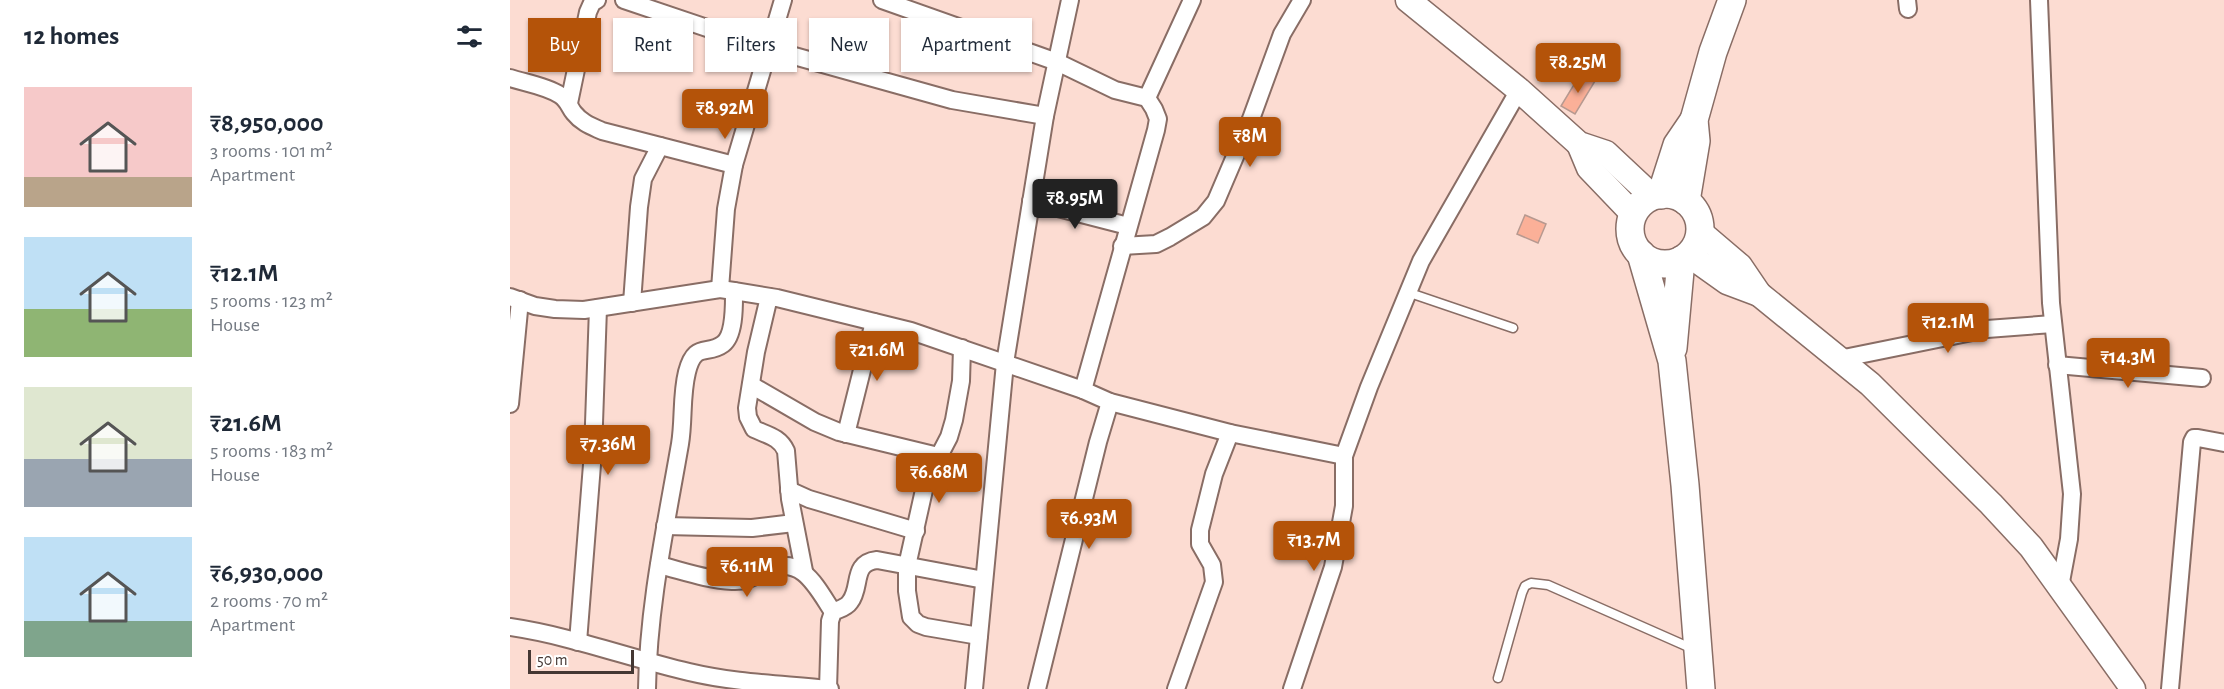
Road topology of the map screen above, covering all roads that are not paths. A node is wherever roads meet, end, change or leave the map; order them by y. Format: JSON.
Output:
{"nodes":[{"id":1,"x":575,"y":0,"type":"edge"},
{"id":2,"x":624,"y":0,"type":"edge"},
{"id":3,"x":783,"y":0,"type":"edge"},
{"id":4,"x":882,"y":0,"type":"edge"},
{"id":5,"x":1070,"y":0,"type":"edge"},
{"id":6,"x":1192,"y":0,"type":"edge"},
{"id":7,"x":1302,"y":0,"type":"edge"},
{"id":8,"x":1408,"y":0,"type":"edge"},
{"id":9,"x":1732,"y":0,"type":"edge"},
{"id":10,"x":2039,"y":0,"type":"edge"},
{"id":11,"x":595,"y":2,"type":"edge"},
{"id":12,"x":778,"y":18,"type":"edge"},
{"id":13,"x":705,"y":27,"type":"edge"},
{"id":14,"x":797,"y":57,"type":"edge"},
{"id":15,"x":1057,"y":62,"type":"junction"},
{"id":16,"x":762,"y":72,"type":"edge"},
{"id":17,"x":510,"y":78,"type":"edge"},
{"id":18,"x":1519,"y":90,"type":"junction"},
{"id":19,"x":1147,"y":98,"type":"junction"},
{"id":20,"x":569,"y":103,"type":"junction"},
{"id":21,"x":1045,"y":116,"type":"junction"},
{"id":22,"x":660,"y":146,"type":"junction"},
{"id":23,"x":734,"y":165,"type":"junction"},
{"id":24,"x":1031,"y":201,"type":"junction"},
{"id":25,"x":1658,"y":202,"type":"junction"},
{"id":26,"x":1128,"y":225,"type":"junction"},
{"id":27,"x":1122,"y":246,"type":"junction"},
{"id":28,"x":1690,"y":249,"type":"junction"},
{"id":29,"x":1641,"y":254,"type":"junction"},
{"id":30,"x":727,"y":290,"type":"junction"},
{"id":31,"x":1407,"y":292,"type":"junction"},
{"id":32,"x":769,"y":297,"type":"junction"},
{"id":33,"x":515,"y":299,"type":"edge"},
{"id":34,"x":632,"y":303,"type":"junction"},
{"id":35,"x":598,"y":308,"type":"junction"},
{"id":36,"x":874,"y":322,"type":"junction"},
{"id":37,"x":2053,"y":324,"type":"junction"},
{"id":38,"x":1513,"y":328,"type":"dead end"},
{"id":39,"x":962,"y":348,"type":"junction"},
{"id":40,"x":1839,"y":359,"type":"junction"},
{"id":41,"x":1672,"y":361,"type":"junction"},
{"id":42,"x":1005,"y":363,"type":"junction"},
{"id":43,"x":2057,"y":365,"type":"junction"},
{"id":44,"x":2202,"y":378,"type":"dead end"},
{"id":45,"x":751,"y":385,"type":"junction"},
{"id":46,"x":1083,"y":390,"type":"junction"},
{"id":47,"x":1110,"y":402,"type":"junction"},
{"id":48,"x":510,"y":404,"type":"edge"},
{"id":49,"x":1230,"y":433,"type":"junction"},
{"id":50,"x":846,"y":434,"type":"junction"},
{"id":51,"x":2224,"y":443,"type":"edge"},
{"id":52,"x":938,"y":456,"type":"junction"},
{"id":53,"x":1344,"y":456,"type":"junction"},
{"id":54,"x":789,"y":490,"type":"junction"},
{"id":55,"x":794,"y":523,"type":"junction"},
{"id":56,"x":665,"y":526,"type":"junction"},
{"id":57,"x":916,"y":531,"type":"junction"},
{"id":58,"x":659,"y":565,"type":"junction"},
{"id":59,"x":907,"y":566,"type":"junction"},
{"id":60,"x":804,"y":571,"type":"junction"},
{"id":61,"x":984,"y":580,"type":"junction"},
{"id":62,"x":2060,"y":587,"type":"junction"},
{"id":63,"x":833,"y":612,"type":"junction"},
{"id":64,"x":510,"y":627,"type":"edge"},
{"id":65,"x":979,"y":636,"type":"junction"},
{"id":66,"x":578,"y":642,"type":"junction"},
{"id":67,"x":1699,"y":652,"type":"junction"},
{"id":68,"x":647,"y":661,"type":"junction"},
{"id":69,"x":1498,"y":678,"type":"dead end"},
{"id":70,"x":776,"y":686,"type":"edge"},
{"id":71,"x":647,"y":689,"type":"edge"},
{"id":72,"x":829,"y":689,"type":"edge"},
{"id":73,"x":974,"y":689,"type":"edge"},
{"id":74,"x":1037,"y":689,"type":"edge"},
{"id":75,"x":1176,"y":689,"type":"edge"},
{"id":76,"x":1292,"y":689,"type":"edge"},
{"id":77,"x":1701,"y":689,"type":"edge"},
{"id":78,"x":2133,"y":689,"type":"edge"},
{"id":79,"x":2170,"y":689,"type":"edge"}],
"edges":[{"from":1,"to":11,"type":"street"},
{"from":2,"to":13,"type":"street"},
{"from":3,"to":12,"type":"street"},
{"from":4,"to":15,"type":"street"},
{"from":5,"to":15,"type":"street"},
{"from":6,"to":19,"type":"street"},
{"from":7,"to":27,"type":"street"},
{"from":8,"to":18,"type":"main road"},
{"from":9,"to":25,"type":"main road"},
{"from":10,"to":37,"type":"street"},
{"from":11,"to":20,"type":"street"},
{"from":14,"to":21,"type":"street"},
{"from":15,"to":19,"type":"street"},
{"from":15,"to":21,"type":"street"},
{"from":16,"to":23,"type":"street"},
{"from":17,"to":20,"type":"street"},
{"from":18,"to":25,"type":"main road"},
{"from":18,"to":31,"type":"street"},
{"from":19,"to":26,"type":"street"},
{"from":20,"to":22,"type":"street"},
{"from":21,"to":24,"type":"street"},
{"from":22,"to":23,"type":"street"},
{"from":22,"to":34,"type":"street"},
{"from":23,"to":30,"type":"street"},
{"from":24,"to":26,"type":"street"},
{"from":24,"to":42,"type":"street"},
{"from":25,"to":28,"type":"main road"},
{"from":25,"to":29,"type":"main road"},
{"from":26,"to":27,"type":"street"},
{"from":27,"to":46,"type":"street"},
{"from":28,"to":29,"type":"main road"},
{"from":28,"to":40,"type":"main road"},
{"from":28,"to":41,"type":"main road"},
{"from":29,"to":41,"type":"main road"},
{"from":30,"to":32,"type":"street"},
{"from":30,"to":34,"type":"street"},
{"from":30,"to":56,"type":"street"},
{"from":31,"to":38,"type":"lane"},
{"from":31,"to":53,"type":"street"},
{"from":32,"to":36,"type":"street"},
{"from":32,"to":45,"type":"street"},
{"from":33,"to":35,"type":"street"},
{"from":33,"to":48,"type":"street"},
{"from":34,"to":35,"type":"street"},
{"from":35,"to":66,"type":"street"},
{"from":36,"to":39,"type":"street"},
{"from":36,"to":50,"type":"street"},
{"from":37,"to":40,"type":"street"},
{"from":37,"to":43,"type":"street"},
{"from":39,"to":42,"type":"street"},
{"from":39,"to":52,"type":"street"},
{"from":40,"to":62,"type":"main road"},
{"from":41,"to":67,"type":"main road"},
{"from":42,"to":46,"type":"street"},
{"from":42,"to":61,"type":"street"},
{"from":43,"to":44,"type":"street"},
{"from":43,"to":62,"type":"street"},
{"from":45,"to":50,"type":"street"},
{"from":45,"to":54,"type":"street"},
{"from":46,"to":47,"type":"street"},
{"from":47,"to":49,"type":"street"},
{"from":47,"to":74,"type":"street"},
{"from":49,"to":53,"type":"street"},
{"from":49,"to":75,"type":"street"},
{"from":50,"to":52,"type":"street"},
{"from":51,"to":79,"type":"street"},
{"from":52,"to":57,"type":"street"},
{"from":53,"to":76,"type":"street"},
{"from":54,"to":55,"type":"street"},
{"from":54,"to":57,"type":"street"},
{"from":55,"to":56,"type":"street"},
{"from":55,"to":60,"type":"street"},
{"from":56,"to":58,"type":"street"},
{"from":57,"to":59,"type":"street"},
{"from":58,"to":60,"type":"street"},
{"from":58,"to":68,"type":"street"},
{"from":59,"to":61,"type":"street"},
{"from":59,"to":63,"type":"street"},
{"from":59,"to":65,"type":"street"},
{"from":60,"to":63,"type":"street"},
{"from":61,"to":65,"type":"street"},
{"from":62,"to":78,"type":"main road"},
{"from":63,"to":72,"type":"street"},
{"from":64,"to":66,"type":"street"},
{"from":65,"to":73,"type":"street"},
{"from":66,"to":68,"type":"street"},
{"from":67,"to":69,"type":"lane"},
{"from":67,"to":77,"type":"main road"},
{"from":68,"to":70,"type":"street"},
{"from":68,"to":71,"type":"street"},
{"from":70,"to":72,"type":"street"}]}
